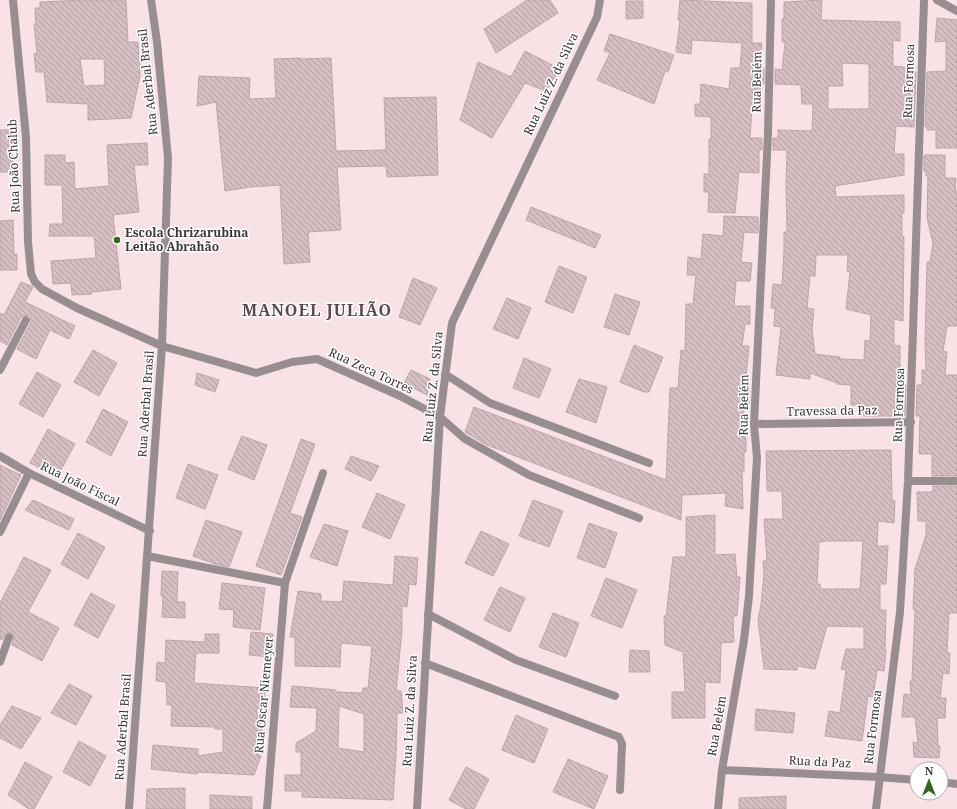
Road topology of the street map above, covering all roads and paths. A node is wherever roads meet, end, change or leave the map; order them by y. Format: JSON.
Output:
{"nodes":[{"id":1,"x":13,"y":0,"type":"edge"},
{"id":2,"x":151,"y":0,"type":"edge"},
{"id":3,"x":600,"y":0,"type":"edge"},
{"id":4,"x":771,"y":0,"type":"edge"},
{"id":5,"x":924,"y":0,"type":"edge"},
{"id":6,"x":937,"y":0,"type":"edge"},
{"id":7,"x":957,"y":11,"type":"edge"},
{"id":8,"x":77,"y":308,"type":"joint"},
{"id":9,"x":26,"y":320,"type":"dead end"},
{"id":10,"x":162,"y":346,"type":"junction"},
{"id":11,"x":0,"y":370,"type":"edge"},
{"id":12,"x":445,"y":374,"type":"junction"},
{"id":13,"x":440,"y":417,"type":"junction"},
{"id":14,"x":911,"y":422,"type":"junction"},
{"id":15,"x":754,"y":424,"type":"junction"},
{"id":16,"x":0,"y":456,"type":"edge"},
{"id":17,"x":649,"y":463,"type":"dead end"},
{"id":18,"x":29,"y":473,"type":"junction"},
{"id":19,"x":323,"y":473,"type":"dead end"},
{"id":20,"x":908,"y":481,"type":"junction"},
{"id":21,"x":957,"y":481,"type":"edge"},
{"id":22,"x":639,"y":518,"type":"dead end"},
{"id":23,"x":150,"y":531,"type":"junction"},
{"id":24,"x":0,"y":532,"type":"edge"},
{"id":25,"x":146,"y":556,"type":"junction"},
{"id":26,"x":285,"y":583,"type":"junction"},
{"id":27,"x":428,"y":614,"type":"junction"},
{"id":28,"x":9,"y":637,"type":"dead end"},
{"id":29,"x":0,"y":662,"type":"edge"},
{"id":30,"x":425,"y":664,"type":"junction"},
{"id":31,"x":616,"y":696,"type":"dead end"},
{"id":32,"x":722,"y":770,"type":"junction"},
{"id":33,"x":879,"y":777,"type":"junction"},
{"id":34,"x":909,"y":779,"type":"edge"},
{"id":35,"x":620,"y":790,"type":"dead end"},
{"id":36,"x":129,"y":809,"type":"edge"},
{"id":37,"x":267,"y":809,"type":"edge"},
{"id":38,"x":417,"y":809,"type":"edge"},
{"id":39,"x":718,"y":809,"type":"edge"},
{"id":40,"x":876,"y":809,"type":"edge"}],
"edges":[{"from":1,"to":8,"type":"street","name":"Rua João Chalub"},
{"from":2,"to":10,"type":"street","name":"Rua Aderbal Brasil"},
{"from":3,"to":12,"type":"street","name":"Rua Luiz Z. da Silva"},
{"from":4,"to":15,"type":"street","name":"Rua Belém"},
{"from":5,"to":14,"type":"street","name":"Rua Formosa"},
{"from":6,"to":7,"type":"street"},
{"from":8,"to":10,"type":"street","name":"Rua Zeca Torres"},
{"from":9,"to":11,"type":"street"},
{"from":10,"to":13,"type":"street","name":"Rua Zeca Torres"},
{"from":10,"to":23,"type":"street","name":"Rua Aderbal Brasil"},
{"from":12,"to":13,"type":"street","name":"Rua Luiz Z. da Silva"},
{"from":12,"to":17,"type":"street"},
{"from":13,"to":22,"type":"street","name":"Rua Zeca Torres"},
{"from":13,"to":27,"type":"street","name":"Rua Luiz Z. da Silva"},
{"from":14,"to":15,"type":"street","name":"Travessa da Paz"},
{"from":14,"to":20,"type":"street","name":"Rua Formosa"},
{"from":15,"to":32,"type":"street","name":"Rua Belém"},
{"from":16,"to":18,"type":"street","name":"Rua João Fiscal"},
{"from":18,"to":23,"type":"street","name":"Rua João Fiscal"},
{"from":18,"to":24,"type":"street"},
{"from":19,"to":26,"type":"street","name":"Rua Oscar Niemeyer"},
{"from":20,"to":21,"type":"street"},
{"from":20,"to":33,"type":"street","name":"Rua Formosa"},
{"from":23,"to":25,"type":"street","name":"Rua Aderbal Brasil"},
{"from":25,"to":26,"type":"street"},
{"from":25,"to":36,"type":"street","name":"Rua Aderbal Brasil"},
{"from":26,"to":37,"type":"street","name":"Rua Oscar Niemeyer"},
{"from":27,"to":30,"type":"street","name":"Rua Luiz Z. da Silva"},
{"from":27,"to":31,"type":"street"},
{"from":28,"to":29,"type":"street"},
{"from":30,"to":35,"type":"street"},
{"from":30,"to":38,"type":"street","name":"Rua Luiz Z. da Silva"},
{"from":32,"to":33,"type":"street","name":"Rua da Paz"},
{"from":32,"to":39,"type":"street","name":"Rua Belém"},
{"from":33,"to":34,"type":"street","name":"Rua da Paz"},
{"from":33,"to":40,"type":"street","name":"Rua Formosa"}]}
